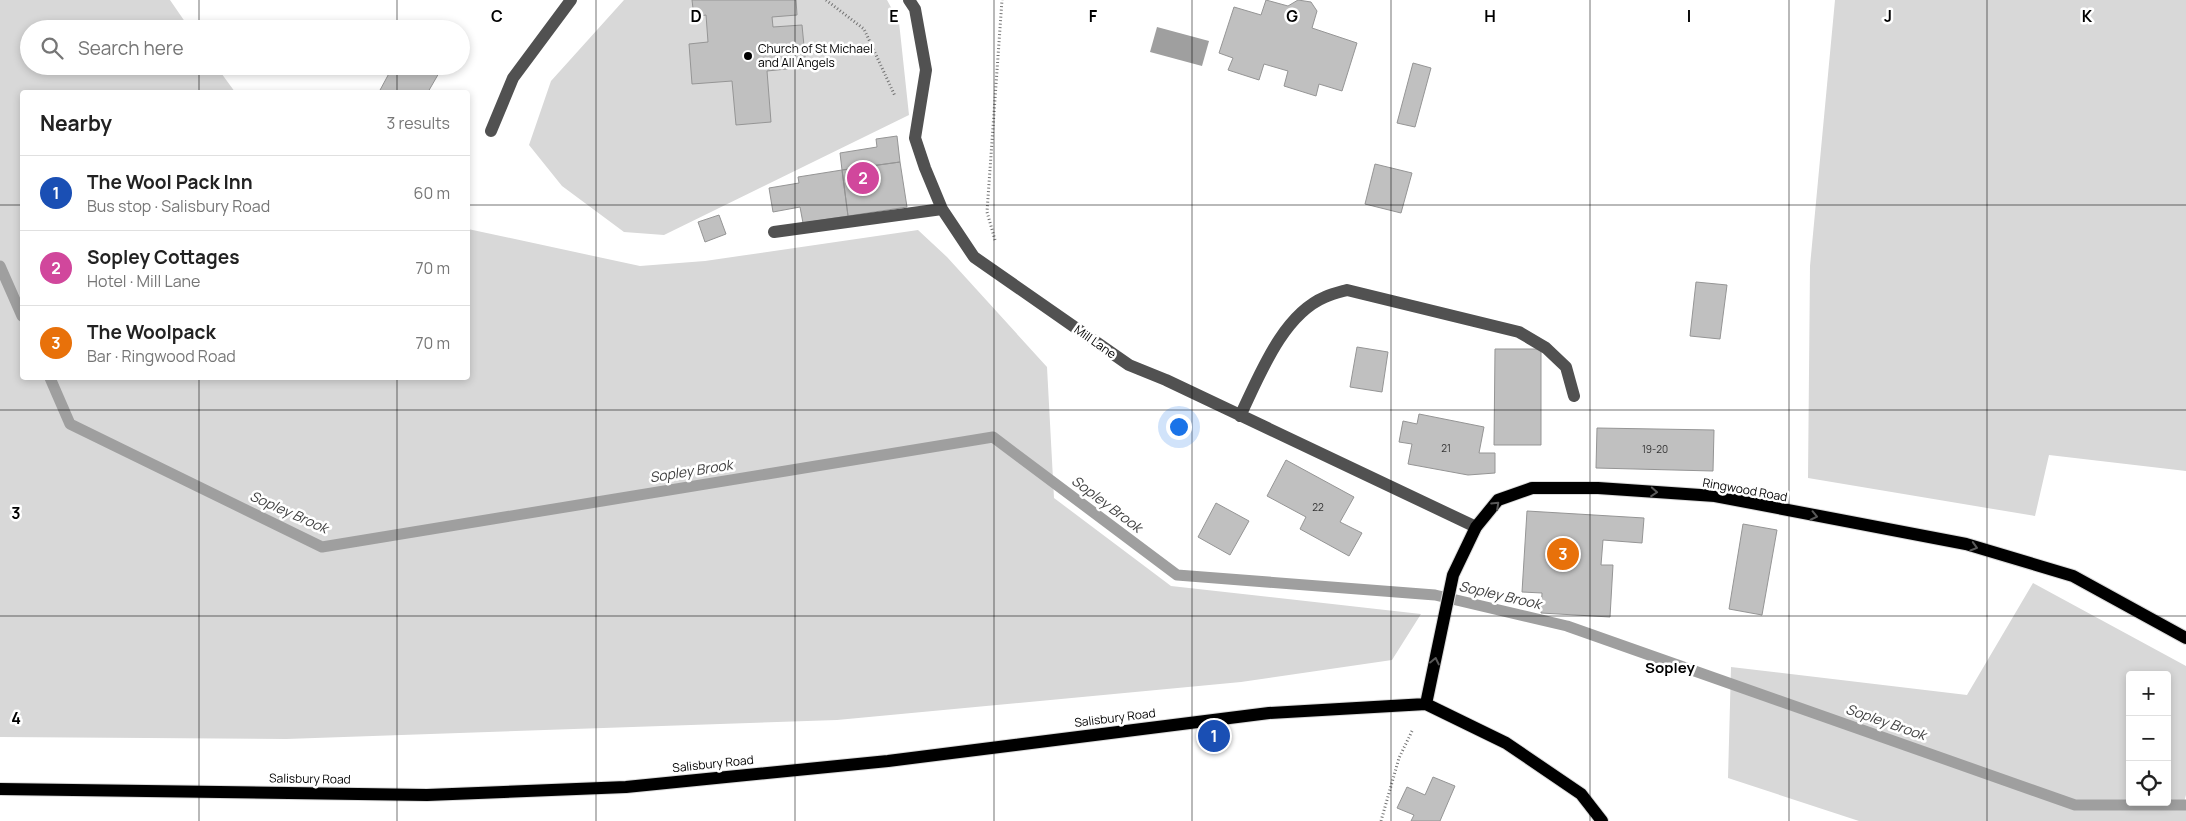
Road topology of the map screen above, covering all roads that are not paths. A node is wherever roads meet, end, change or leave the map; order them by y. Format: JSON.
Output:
{"nodes":[{"id":1,"x":571,"y":0,"type":"edge"},
{"id":2,"x":909,"y":0,"type":"edge"},
{"id":3,"x":491,"y":131,"type":"dead end"},
{"id":4,"x":942,"y":209,"type":"junction"},
{"id":5,"x":774,"y":232,"type":"dead end"},
{"id":6,"x":1574,"y":396,"type":"dead end"},
{"id":7,"x":1240,"y":416,"type":"junction"},
{"id":8,"x":1476,"y":527,"type":"junction"},
{"id":9,"x":2186,"y":638,"type":"edge"},
{"id":10,"x":1426,"y":704,"type":"junction"},
{"id":11,"x":0,"y":789,"type":"edge"},
{"id":12,"x":1602,"y":821,"type":"edge"}],
"edges":[{"from":1,"to":3,"type":"street"},
{"from":2,"to":4,"type":"street","name":"Mill Lane"},
{"from":4,"to":5,"type":"street"},
{"from":4,"to":7,"type":"street","name":"Mill Lane"},
{"from":6,"to":7,"type":"street"},
{"from":7,"to":8,"type":"street","name":"Mill Lane"},
{"from":8,"to":9,"type":"main road","name":"Ringwood Road","one_way":true},
{"from":10,"to":8,"type":"main road","name":"Ringwood Road","one_way":true},
{"from":10,"to":11,"type":"main road","name":"Salisbury Road"},
{"from":10,"to":12,"type":"main road"}]}
